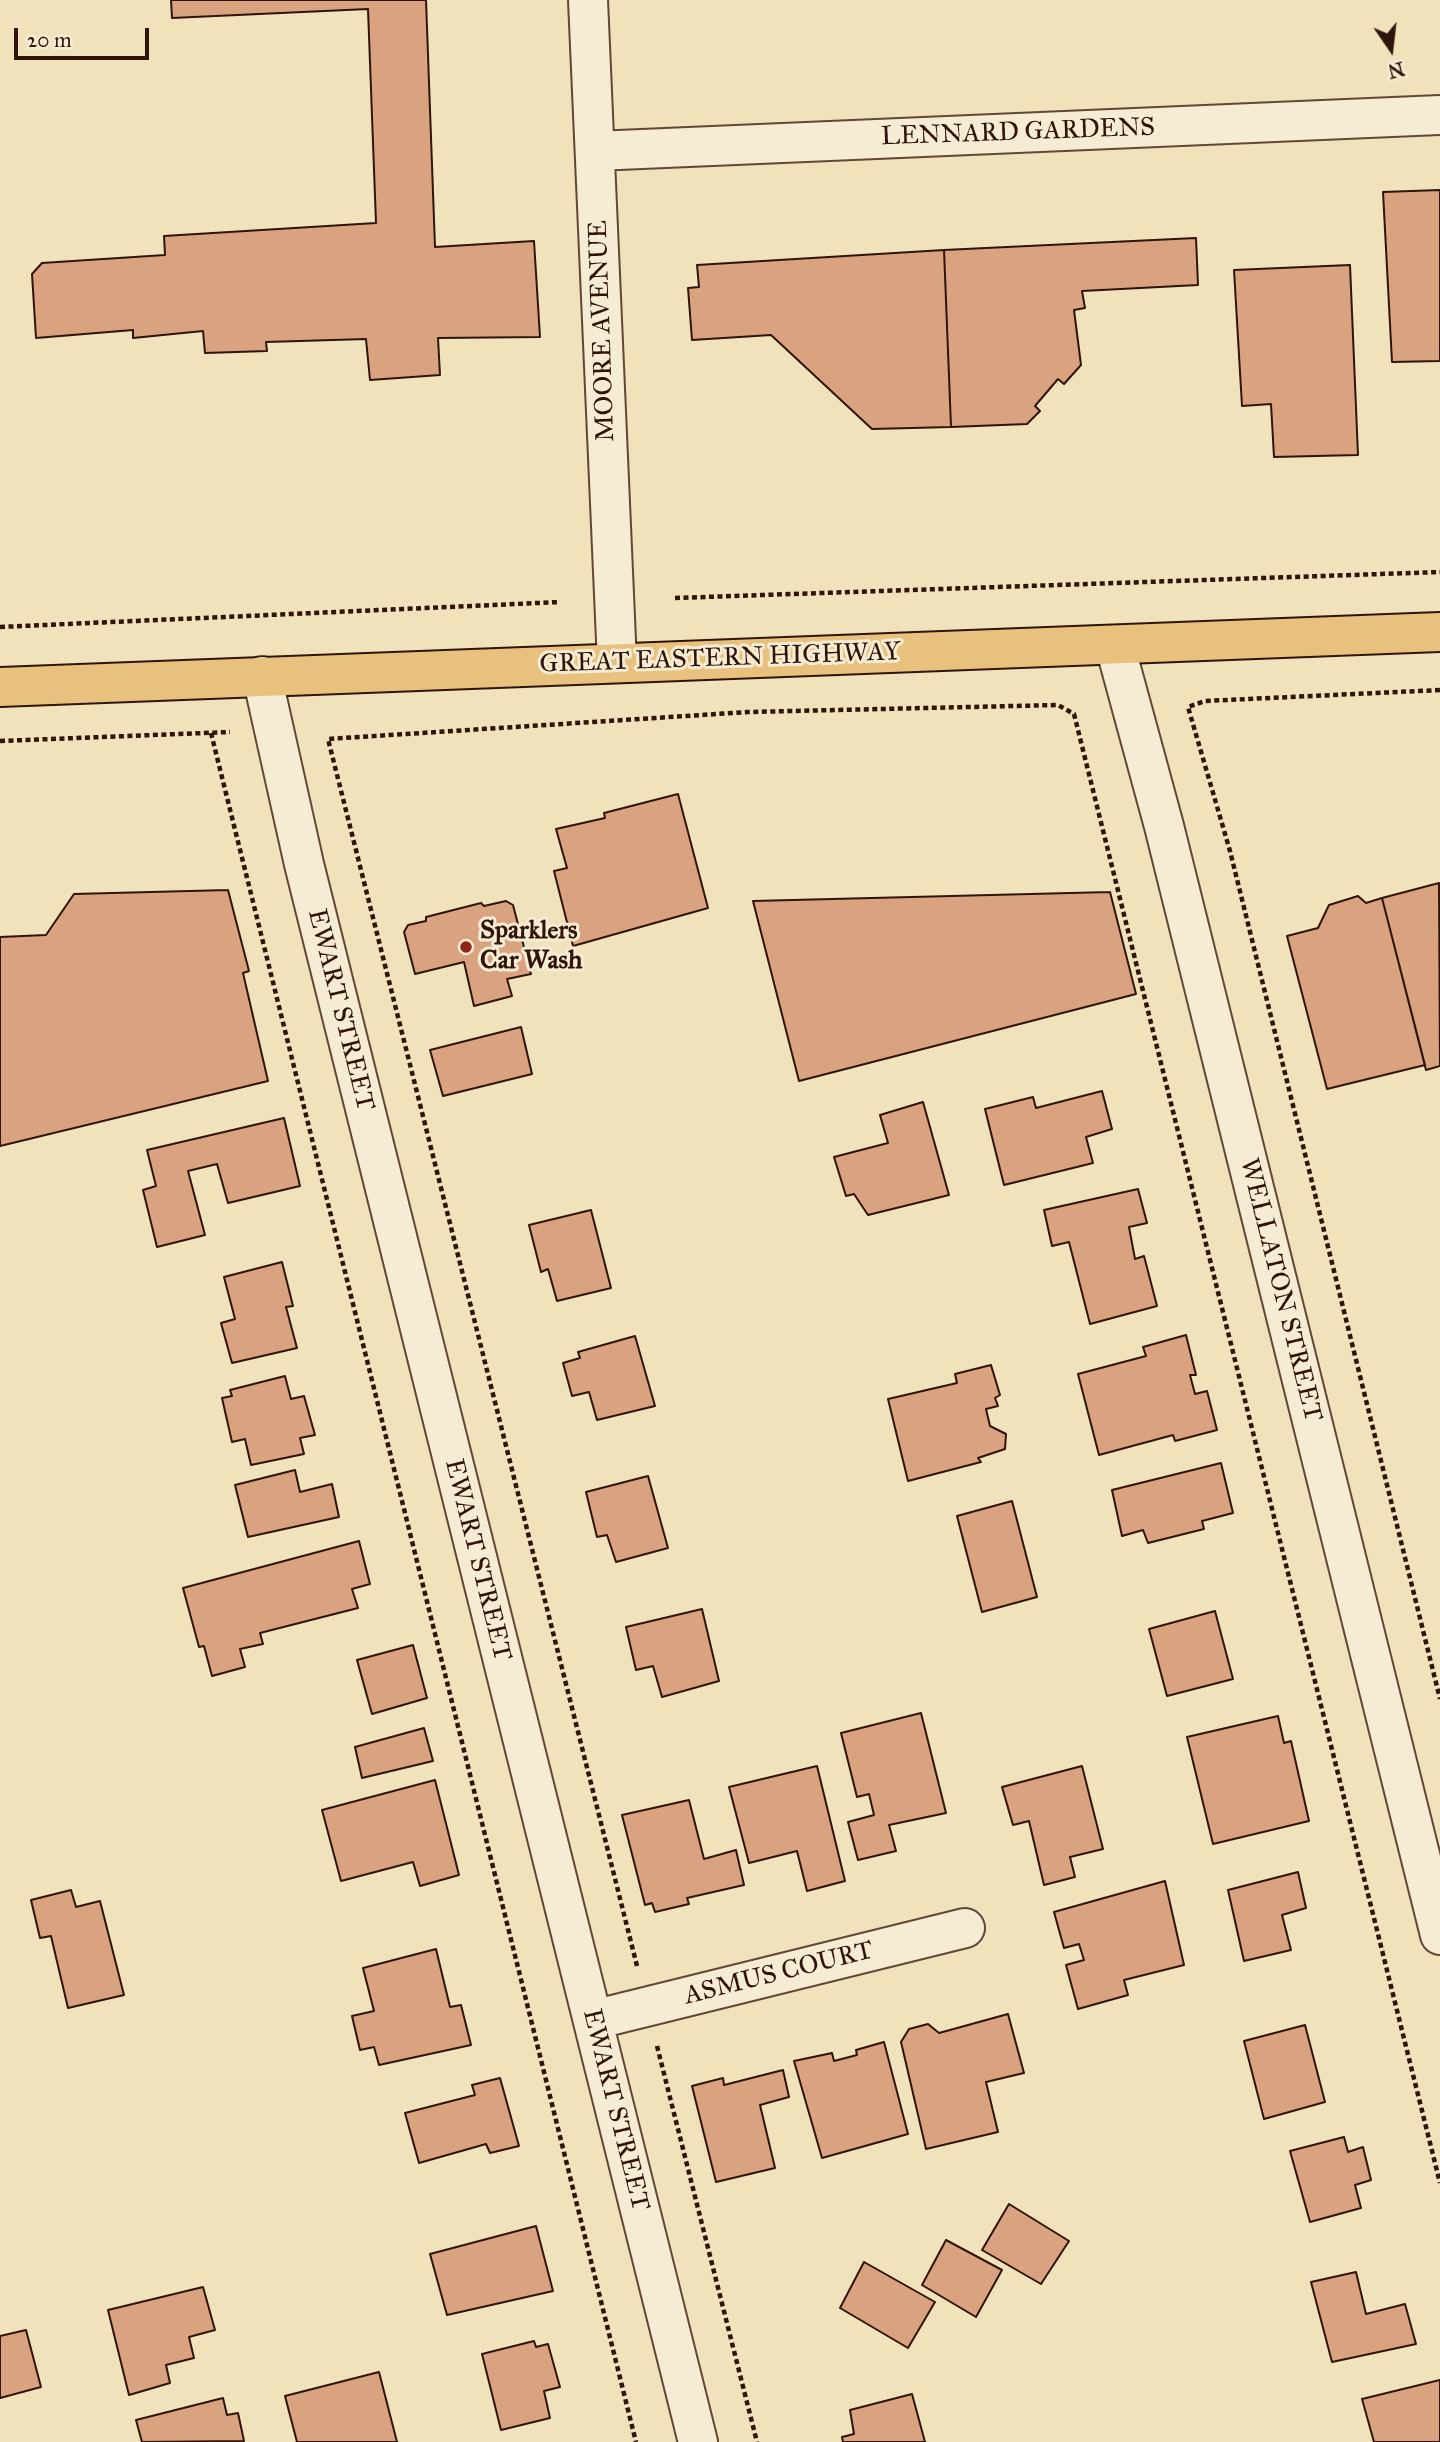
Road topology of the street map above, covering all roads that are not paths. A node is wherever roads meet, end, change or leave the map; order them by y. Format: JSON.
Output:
{"nodes":[{"id":1,"x":588,"y":0,"type":"edge"},
{"id":2,"x":1440,"y":115,"type":"edge"},
{"id":3,"x":595,"y":151,"type":"junction"},
{"id":4,"x":1440,"y":632,"type":"edge"},
{"id":5,"x":1115,"y":646,"type":"junction"},
{"id":6,"x":617,"y":663,"type":"junction"},
{"id":7,"x":262,"y":676,"type":"junction"},
{"id":8,"x":0,"y":687,"type":"edge"},
{"id":9,"x":965,"y":1928,"type":"dead end"},
{"id":10,"x":1440,"y":1935,"type":"edge"},
{"id":11,"x":593,"y":2020,"type":"junction"},
{"id":12,"x":698,"y":2442,"type":"edge"}],
"edges":[{"from":1,"to":3,"type":"street","name":"MOORE AVENUE"},
{"from":2,"to":3,"type":"street","name":"LENNARD GARDENS"},
{"from":3,"to":6,"type":"street","name":"MOORE AVENUE"},
{"from":4,"to":5,"type":"highway","name":"GREAT EASTERN HIGHWAY"},
{"from":5,"to":6,"type":"highway","name":"GREAT EASTERN HIGHWAY"},
{"from":5,"to":10,"type":"street","name":"WELLATON STREET"},
{"from":6,"to":7,"type":"highway","name":"GREAT EASTERN HIGHWAY"},
{"from":7,"to":8,"type":"highway","name":"GREAT EASTERN HIGHWAY"},
{"from":7,"to":11,"type":"street","name":"EWART STREET"},
{"from":9,"to":11,"type":"street","name":"ASMUS COURT"},
{"from":11,"to":12,"type":"street","name":"EWART STREET"}]}
